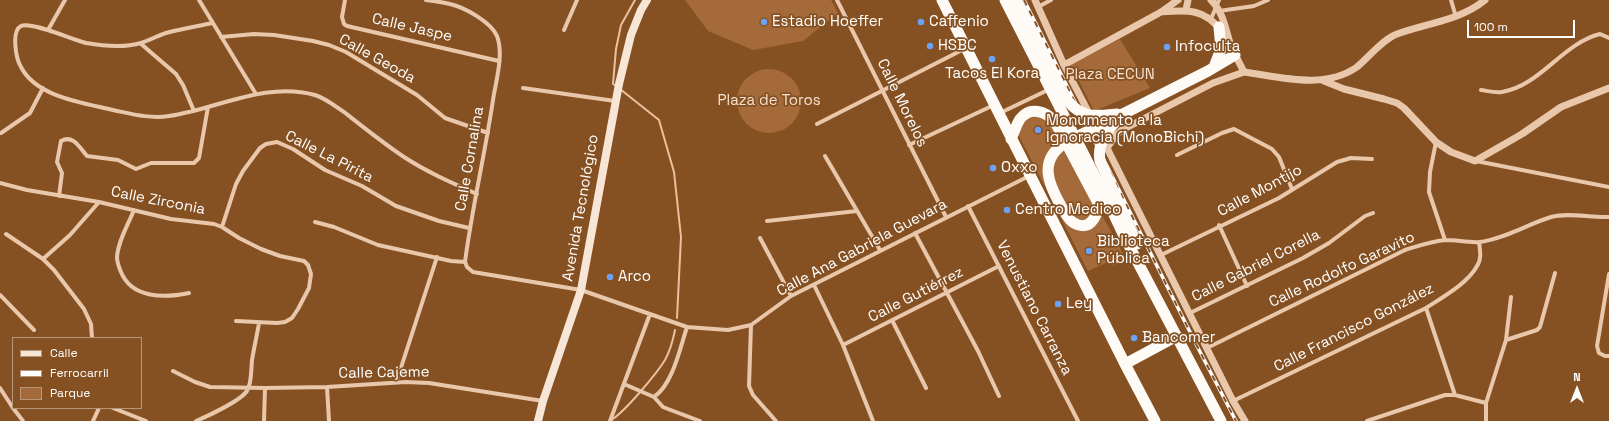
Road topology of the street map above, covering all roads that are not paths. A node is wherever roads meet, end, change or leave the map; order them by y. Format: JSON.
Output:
{"nodes":[{"id":1,"x":65,"y":0,"type":"edge"},
{"id":2,"x":199,"y":0,"type":"edge"},
{"id":3,"x":345,"y":0,"type":"edge"},
{"id":4,"x":426,"y":0,"type":"edge"},
{"id":5,"x":577,"y":0,"type":"edge"},
{"id":6,"x":647,"y":0,"type":"edge"},
{"id":7,"x":837,"y":0,"type":"edge"},
{"id":8,"x":942,"y":0,"type":"edge"},
{"id":9,"x":1005,"y":0,"type":"edge"},
{"id":10,"x":1016,"y":0,"type":"edge"},
{"id":11,"x":1035,"y":0,"type":"edge"},
{"id":12,"x":1051,"y":0,"type":"edge"},
{"id":13,"x":1178,"y":0,"type":"edge"},
{"id":14,"x":1188,"y":0,"type":"edge"},
{"id":15,"x":1268,"y":0,"type":"edge"},
{"id":16,"x":1451,"y":0,"type":"edge"},
{"id":17,"x":1485,"y":0,"type":"edge"},
{"id":18,"x":1217,"y":4,"type":"edge"},
{"id":19,"x":1038,"y":7,"type":"junction"},
{"id":20,"x":1186,"y":10,"type":"junction"},
{"id":21,"x":1161,"y":12,"type":"junction"},
{"id":22,"x":1456,"y":17,"type":"junction"},
{"id":23,"x":1211,"y":19,"type":"junction"},
{"id":24,"x":213,"y":23,"type":"junction"},
{"id":25,"x":1219,"y":27,"type":"junction"},
{"id":26,"x":48,"y":30,"type":"junction"},
{"id":27,"x":564,"y":30,"type":"dead end"},
{"id":28,"x":221,"y":37,"type":"junction"},
{"id":29,"x":1609,"y":38,"type":"edge"},
{"id":30,"x":140,"y":43,"type":"junction"},
{"id":31,"x":1230,"y":43,"type":"junction"},
{"id":32,"x":966,"y":47,"type":"junction"},
{"id":33,"x":1235,"y":55,"type":"junction"},
{"id":34,"x":499,"y":61,"type":"junction"},
{"id":35,"x":1064,"y":65,"type":"junction"},
{"id":36,"x":1211,"y":69,"type":"junction"},
{"id":37,"x":1244,"y":72,"type":"junction"},
{"id":38,"x":1322,"y":80,"type":"junction"},
{"id":39,"x":43,"y":88,"type":"junction"},
{"id":40,"x":523,"y":88,"type":"dead end"},
{"id":41,"x":1609,"y":88,"type":"edge"},
{"id":42,"x":1050,"y":89,"type":"junction"},
{"id":43,"x":883,"y":90,"type":"junction"},
{"id":44,"x":1481,"y":90,"type":"dead end"},
{"id":45,"x":256,"y":94,"type":"junction"},
{"id":46,"x":615,"y":101,"type":"junction"},
{"id":47,"x":208,"y":107,"type":"junction"},
{"id":48,"x":997,"y":109,"type":"junction"},
{"id":49,"x":194,"y":111,"type":"junction"},
{"id":50,"x":1123,"y":114,"type":"junction"},
{"id":51,"x":817,"y":124,"type":"dead end"},
{"id":52,"x":1,"y":133,"type":"dead end"},
{"id":53,"x":488,"y":133,"type":"junction"},
{"id":54,"x":1011,"y":139,"type":"junction"},
{"id":55,"x":1436,"y":142,"type":"junction"},
{"id":56,"x":909,"y":144,"type":"junction"},
{"id":57,"x":1108,"y":148,"type":"junction"},
{"id":58,"x":1177,"y":155,"type":"dead end"},
{"id":59,"x":825,"y":156,"type":"dead end"},
{"id":60,"x":1372,"y":158,"type":"dead end"},
{"id":61,"x":1475,"y":161,"type":"junction"},
{"id":62,"x":1029,"y":176,"type":"junction"},
{"id":63,"x":0,"y":183,"type":"edge"},
{"id":64,"x":1609,"y":187,"type":"edge"},
{"id":65,"x":1292,"y":189,"type":"junction"},
{"id":66,"x":477,"y":194,"type":"junction"},
{"id":67,"x":59,"y":196,"type":"junction"},
{"id":68,"x":99,"y":202,"type":"junction"},
{"id":69,"x":968,"y":206,"type":"junction"},
{"id":70,"x":134,"y":210,"type":"junction"},
{"id":71,"x":857,"y":211,"type":"junction"},
{"id":72,"x":1373,"y":213,"type":"dead end"},
{"id":73,"x":1609,"y":216,"type":"edge"},
{"id":74,"x":946,"y":217,"type":"junction"},
{"id":75,"x":767,"y":221,"type":"dead end"},
{"id":76,"x":315,"y":222,"type":"dead end"},
{"id":77,"x":222,"y":226,"type":"junction"},
{"id":78,"x":1219,"y":226,"type":"junction"},
{"id":79,"x":470,"y":228,"type":"junction"},
{"id":80,"x":915,"y":233,"type":"junction"},
{"id":81,"x":6,"y":234,"type":"dead end"},
{"id":82,"x":760,"y":238,"type":"dead end"},
{"id":83,"x":1445,"y":240,"type":"junction"},
{"id":84,"x":1479,"y":242,"type":"junction"},
{"id":85,"x":880,"y":250,"type":"junction"},
{"id":86,"x":1161,"y":255,"type":"junction"},
{"id":87,"x":438,"y":257,"type":"junction"},
{"id":88,"x":43,"y":259,"type":"junction"},
{"id":89,"x":465,"y":262,"type":"junction"},
{"id":90,"x":999,"y":266,"type":"junction"},
{"id":91,"x":1555,"y":274,"type":"dead end"},
{"id":92,"x":1609,"y":274,"type":"edge"},
{"id":93,"x":814,"y":285,"type":"junction"},
{"id":94,"x":1247,"y":286,"type":"junction"},
{"id":95,"x":581,"y":290,"type":"junction"},
{"id":96,"x":947,"y":292,"type":"junction"},
{"id":97,"x":189,"y":293,"type":"dead end"},
{"id":98,"x":0,"y":295,"type":"edge"},
{"id":99,"x":791,"y":296,"type":"junction"},
{"id":100,"x":1511,"y":297,"type":"dead end"},
{"id":101,"x":1426,"y":308,"type":"junction"},
{"id":102,"x":1162,"y":310,"type":"junction"},
{"id":103,"x":1190,"y":313,"type":"junction"},
{"id":104,"x":650,"y":314,"type":"junction"},
{"id":105,"x":892,"y":320,"type":"junction"},
{"id":106,"x":236,"y":321,"type":"dead end"},
{"id":107,"x":259,"y":323,"type":"junction"},
{"id":108,"x":751,"y":325,"type":"junction"},
{"id":109,"x":687,"y":327,"type":"junction"},
{"id":110,"x":34,"y":330,"type":"dead end"},
{"id":111,"x":1177,"y":336,"type":"junction"},
{"id":112,"x":92,"y":337,"type":"edge"},
{"id":113,"x":1506,"y":340,"type":"junction"},
{"id":114,"x":844,"y":345,"type":"junction"},
{"id":115,"x":1207,"y":348,"type":"junction"},
{"id":116,"x":1609,"y":356,"type":"edge"},
{"id":117,"x":1124,"y":364,"type":"junction"},
{"id":118,"x":173,"y":371,"type":"dead end"},
{"id":119,"x":396,"y":383,"type":"junction"},
{"id":120,"x":624,"y":384,"type":"junction"},
{"id":121,"x":327,"y":387,"type":"junction"},
{"id":122,"x":0,"y":388,"type":"edge"},
{"id":123,"x":248,"y":388,"type":"junction"},
{"id":124,"x":266,"y":388,"type":"junction"},
{"id":125,"x":926,"y":388,"type":"dead end"},
{"id":126,"x":1455,"y":394,"type":"junction"},
{"id":127,"x":999,"y":396,"type":"dead end"},
{"id":128,"x":654,"y":397,"type":"junction"},
{"id":129,"x":543,"y":401,"type":"junction"},
{"id":130,"x":1234,"y":401,"type":"junction"},
{"id":131,"x":1486,"y":403,"type":"junction"},
{"id":132,"x":12,"y":406,"type":"edge"},
{"id":133,"x":14,"y":409,"type":"edge"},
{"id":134,"x":99,"y":409,"type":"edge"},
{"id":135,"x":116,"y":409,"type":"edge"},
{"id":136,"x":23,"y":421,"type":"edge"},
{"id":137,"x":93,"y":421,"type":"edge"},
{"id":138,"x":146,"y":421,"type":"edge"},
{"id":139,"x":196,"y":421,"type":"edge"},
{"id":140,"x":264,"y":421,"type":"edge"},
{"id":141,"x":329,"y":421,"type":"edge"},
{"id":142,"x":538,"y":421,"type":"edge"},
{"id":143,"x":610,"y":421,"type":"edge"},
{"id":144,"x":700,"y":421,"type":"edge"},
{"id":145,"x":776,"y":421,"type":"edge"},
{"id":146,"x":873,"y":421,"type":"edge"},
{"id":147,"x":1078,"y":421,"type":"edge"},
{"id":148,"x":1155,"y":421,"type":"edge"},
{"id":149,"x":1221,"y":421,"type":"edge"},
{"id":150,"x":1245,"y":421,"type":"edge"},
{"id":151,"x":1367,"y":421,"type":"edge"},
{"id":152,"x":1486,"y":421,"type":"edge"}],
"edges":[{"from":1,"to":26,"type":"street"},
{"from":2,"to":24,"type":"street"},
{"from":3,"to":34,"type":"street","name":"Calle Jaspe"},
{"from":4,"to":34,"type":"street","name":"Calle Cornalina"},
{"from":5,"to":27,"type":"street"},
{"from":6,"to":46,"type":"main road","name":"Avenida Tecnológico"},
{"from":7,"to":43,"type":"street","name":"Calle Morelos"},
{"from":8,"to":32,"type":"highway"},
{"from":9,"to":42,"type":"highway"},
{"from":10,"to":50,"type":"highway","bridge":true},
{"from":11,"to":19,"type":"street"},
{"from":12,"to":19,"type":"street"},
{"from":13,"to":21,"type":"street"},
{"from":14,"to":20,"type":"street"},
{"from":15,"to":18,"type":"street"},
{"from":16,"to":22,"type":"street"},
{"from":17,"to":22,"type":"street"},
{"from":18,"to":23,"type":"street"},
{"from":18,"to":31,"type":"street"},
{"from":19,"to":35,"type":"street"},
{"from":20,"to":21,"type":"street"},
{"from":20,"to":23,"type":"street"},
{"from":21,"to":35,"type":"street"},
{"from":22,"to":38,"type":"street"},
{"from":23,"to":25,"type":"street"},
{"from":24,"to":28,"type":"street"},
{"from":24,"to":30,"type":"street"},
{"from":25,"to":31,"type":"street"},
{"from":25,"to":36,"type":"highway"},
{"from":26,"to":30,"type":"street"},
{"from":26,"to":39,"type":"street"},
{"from":28,"to":45,"type":"street"},
{"from":28,"to":53,"type":"street","name":"Calle Geoda"},
{"from":29,"to":44,"type":"street"},
{"from":30,"to":49,"type":"street"},
{"from":31,"to":33,"type":"street"},
{"from":32,"to":43,"type":"street"},
{"from":32,"to":48,"type":"highway"},
{"from":33,"to":36,"type":"highway"},
{"from":33,"to":37,"type":"street"},
{"from":34,"to":53,"type":"street","name":"Calle Cornalina"},
{"from":35,"to":57,"type":"street"},
{"from":36,"to":50,"type":"highway"},
{"from":37,"to":38,"type":"street"},
{"from":37,"to":57,"type":"street"},
{"from":38,"to":55,"type":"street"},
{"from":39,"to":49,"type":"street"},
{"from":39,"to":52,"type":"street"},
{"from":40,"to":46,"type":"street"},
{"from":41,"to":61,"type":"street"},
{"from":42,"to":48,"type":"street"},
{"from":42,"to":102,"type":"highway"},
{"from":43,"to":51,"type":"street"},
{"from":43,"to":56,"type":"street","name":"Calle Morelos"},
{"from":45,"to":47,"type":"street"},
{"from":45,"to":66,"type":"street"},
{"from":46,"to":95,"type":"main road","name":"Avenida Tecnológico"},
{"from":47,"to":49,"type":"street"},
{"from":47,"to":67,"type":"street"},
{"from":48,"to":54,"type":"highway"},
{"from":48,"to":56,"type":"street"},
{"from":50,"to":54,"type":"highway","bridge":true},
{"from":50,"to":102,"type":"highway","bridge":true},
{"from":53,"to":66,"type":"street","name":"Calle Cornalina"},
{"from":54,"to":62,"type":"highway"},
{"from":55,"to":61,"type":"street"},
{"from":55,"to":83,"type":"street"},
{"from":56,"to":74,"type":"street","name":"Calle Morelos"},
{"from":57,"to":86,"type":"street"},
{"from":58,"to":65,"type":"street"},
{"from":59,"to":71,"type":"street"},
{"from":60,"to":65,"type":"street","name":"Calle Montijo"},
{"from":61,"to":64,"type":"street"},
{"from":62,"to":69,"type":"street","name":"Calle Ana Gabriela Guevara"},
{"from":62,"to":117,"type":"highway"},
{"from":63,"to":67,"type":"street","name":"Calle Zirconia"},
{"from":65,"to":78,"type":"street","name":"Calle Montijo"},
{"from":66,"to":79,"type":"street","name":"Calle Cornalina"},
{"from":67,"to":68,"type":"street","name":"Calle Zirconia"},
{"from":68,"to":70,"type":"street","name":"Calle Zirconia"},
{"from":68,"to":88,"type":"street"},
{"from":69,"to":74,"type":"street","name":"Calle Ana Gabriela Guevara"},
{"from":69,"to":90,"type":"street","name":"Venustiano Carranza"},
{"from":70,"to":77,"type":"street","name":"Calle Zirconia"},
{"from":70,"to":97,"type":"street"},
{"from":71,"to":75,"type":"street"},
{"from":71,"to":85,"type":"street"},
{"from":72,"to":94,"type":"street","name":"Calle Gabriel Corella"},
{"from":73,"to":84,"type":"street","name":"Calle Rodolfo Garavito"},
{"from":74,"to":80,"type":"street","name":"Calle Ana Gabriela Guevara"},
{"from":76,"to":87,"type":"street","name":"Calle Ana Gabriela Guevara"},
{"from":77,"to":79,"type":"street","name":"Calle La Pirita"},
{"from":77,"to":107,"type":"street","name":"Calle Zirconia"},
{"from":78,"to":86,"type":"street","name":"Calle Montijo"},
{"from":78,"to":94,"type":"street"},
{"from":79,"to":89,"type":"street","name":"Calle Cornalina"},
{"from":80,"to":85,"type":"street","name":"Calle Ana Gabriela Guevara"},
{"from":80,"to":96,"type":"street"},
{"from":81,"to":88,"type":"street"},
{"from":82,"to":99,"type":"street"},
{"from":83,"to":84,"type":"street","name":"Calle Rodolfo Garavito"},
{"from":83,"to":115,"type":"street","name":"Calle Rodolfo Garavito"},
{"from":84,"to":101,"type":"street","name":"Calle Francisco González"},
{"from":85,"to":93,"type":"street","name":"Calle Ana Gabriela Guevara"},
{"from":86,"to":103,"type":"street"},
{"from":87,"to":89,"type":"street","name":"Calle Ana Gabriela Guevara"},
{"from":87,"to":119,"type":"street"},
{"from":88,"to":112,"type":"street"},
{"from":89,"to":95,"type":"street","name":"Calle Ana Gabriela Guevara"},
{"from":90,"to":96,"type":"street","name":"Calle Gutiérrez"},
{"from":90,"to":147,"type":"street","name":"Venustiano Carranza"},
{"from":91,"to":113,"type":"street"},
{"from":92,"to":116,"type":"street"},
{"from":93,"to":99,"type":"street","name":"Calle Ana Gabriela Guevara"},
{"from":93,"to":114,"type":"street"},
{"from":94,"to":103,"type":"street","name":"Calle Gabriel Corella"},
{"from":95,"to":104,"type":"street","name":"Calle Ana Gabriela Guevara"},
{"from":95,"to":129,"type":"main road","name":"Avenida Tecnológico"},
{"from":96,"to":105,"type":"street","name":"Calle Gutiérrez"},
{"from":96,"to":127,"type":"street"},
{"from":98,"to":110,"type":"street"},
{"from":99,"to":108,"type":"street","name":"Calle Ana Gabriela Guevara"},
{"from":100,"to":113,"type":"street"},
{"from":101,"to":126,"type":"street"},
{"from":101,"to":130,"type":"street","name":"Calle Francisco González"},
{"from":102,"to":111,"type":"highway"},
{"from":103,"to":115,"type":"street"},
{"from":104,"to":109,"type":"street","name":"Calle Ana Gabriela Guevara"},
{"from":104,"to":120,"type":"street"},
{"from":105,"to":114,"type":"street","name":"Calle Gutiérrez"},
{"from":105,"to":125,"type":"street"},
{"from":106,"to":107,"type":"street"},
{"from":107,"to":123,"type":"street"},
{"from":108,"to":109,"type":"street","name":"Calle Ana Gabriela Guevara"},
{"from":108,"to":145,"type":"street"},
{"from":109,"to":128,"type":"street"},
{"from":111,"to":117,"type":"highway"},
{"from":111,"to":149,"type":"highway"},
{"from":113,"to":131,"type":"street"},
{"from":114,"to":146,"type":"street"},
{"from":115,"to":130,"type":"street"},
{"from":117,"to":148,"type":"highway"},
{"from":118,"to":123,"type":"street","name":"Calle Cajeme"},
{"from":119,"to":121,"type":"street","name":"Calle Cajeme"},
{"from":119,"to":129,"type":"street","name":"Calle Cajeme"},
{"from":120,"to":128,"type":"street"},
{"from":120,"to":143,"type":"street"},
{"from":121,"to":124,"type":"street","name":"Calle Cajeme"},
{"from":121,"to":141,"type":"street"},
{"from":122,"to":132,"type":"street"},
{"from":123,"to":124,"type":"street","name":"Calle Cajeme"},
{"from":123,"to":139,"type":"street"},
{"from":124,"to":140,"type":"street"},
{"from":126,"to":131,"type":"street"},
{"from":126,"to":151,"type":"street"},
{"from":128,"to":144,"type":"street"},
{"from":129,"to":142,"type":"main road","name":"Avenida Tecnológico"},
{"from":130,"to":150,"type":"street"},
{"from":131,"to":152,"type":"street"},
{"from":133,"to":136,"type":"street"},
{"from":134,"to":137,"type":"street"},
{"from":135,"to":138,"type":"street"}]}
